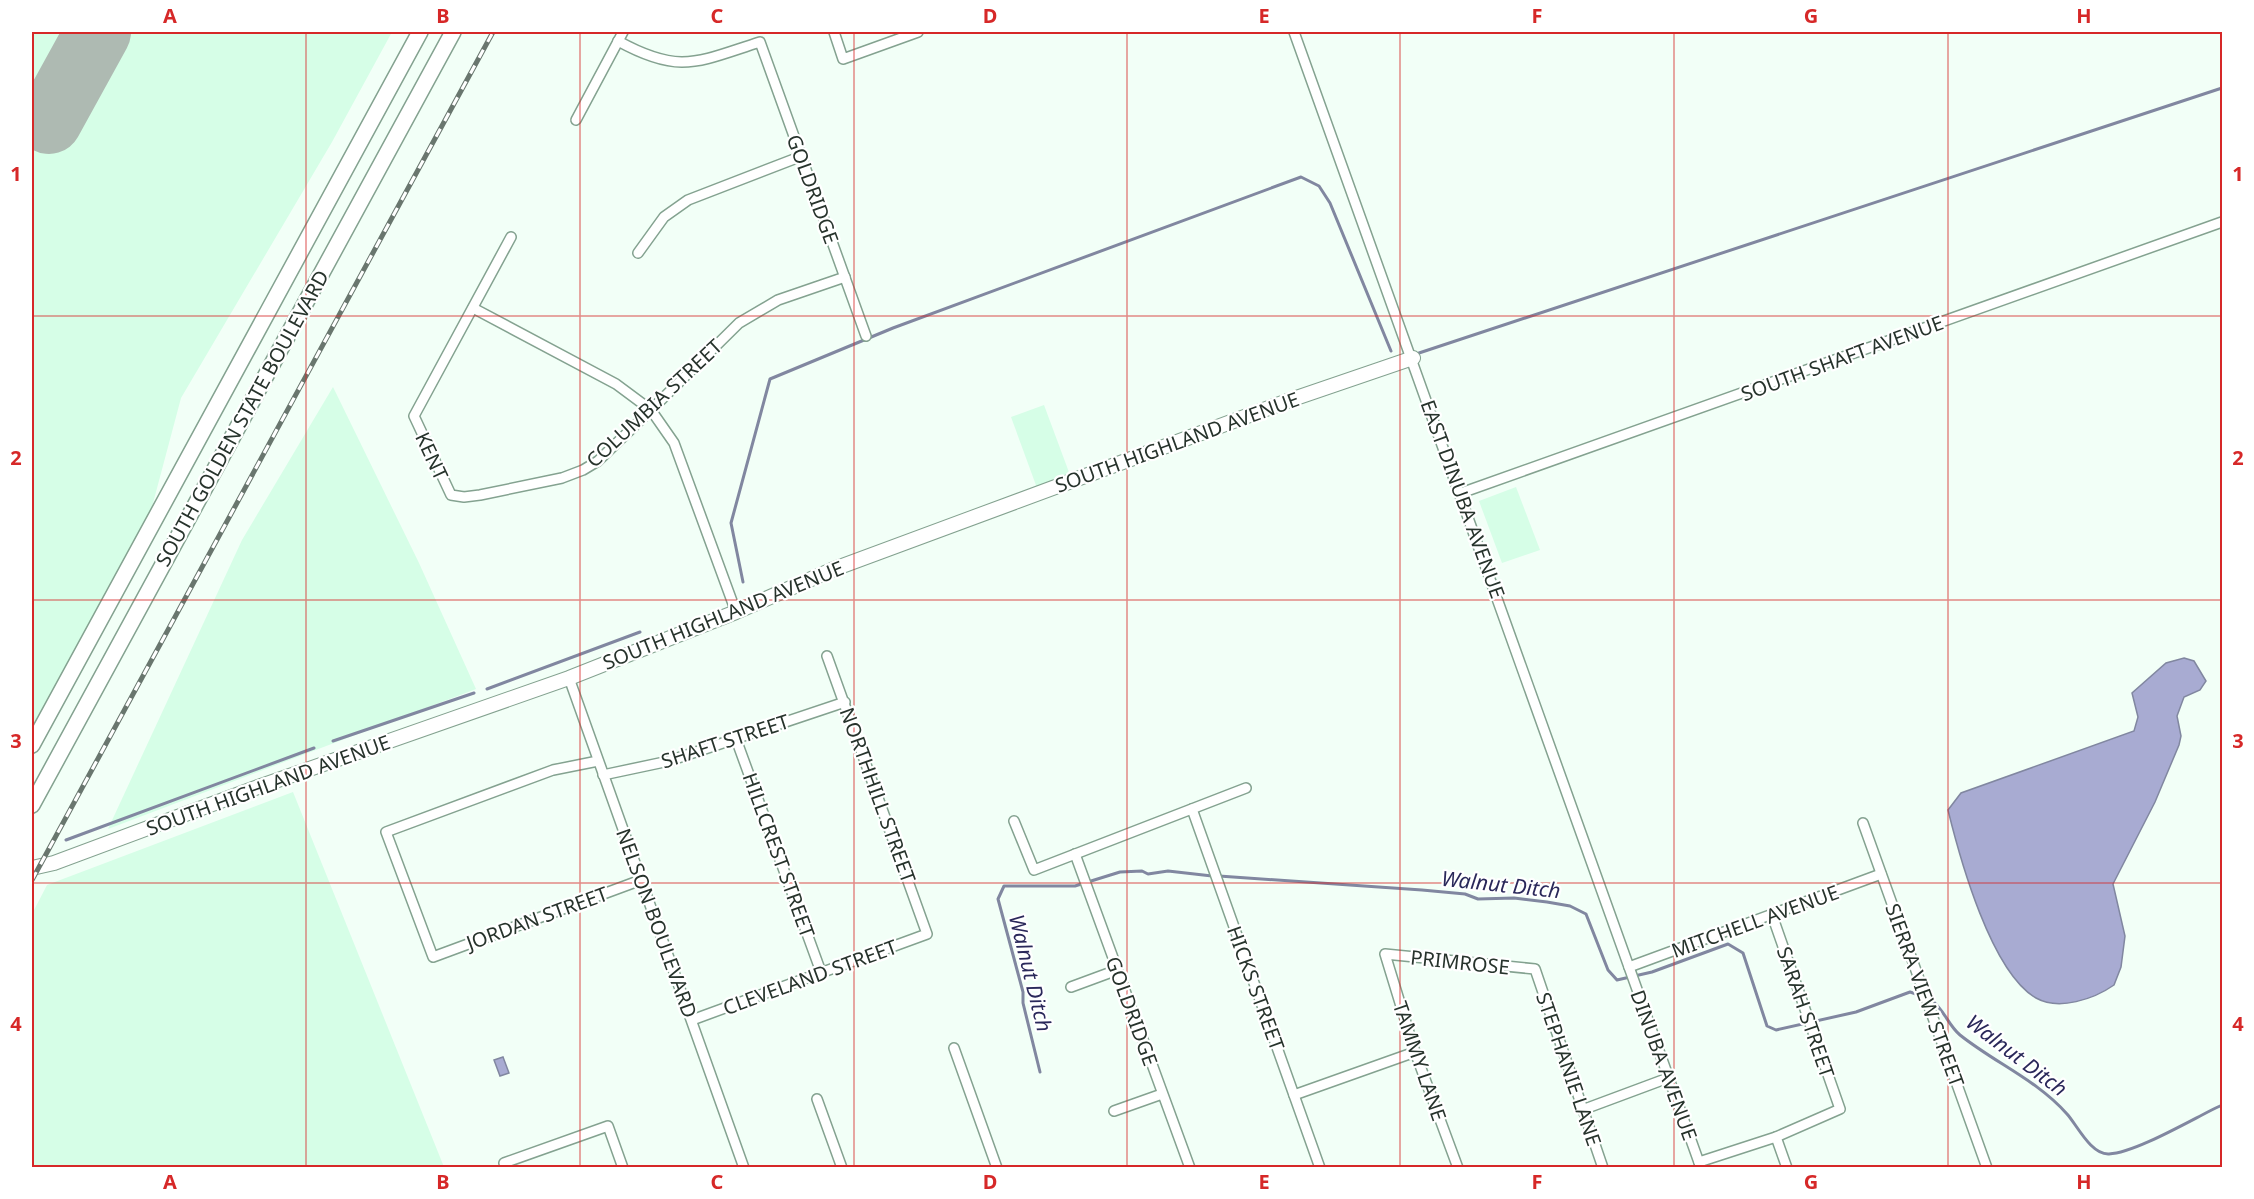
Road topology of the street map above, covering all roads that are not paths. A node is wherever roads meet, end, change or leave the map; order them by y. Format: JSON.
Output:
{"nodes":[{"id":1,"x":420,"y":32,"type":"edge"},
{"id":2,"x":453,"y":32,"type":"edge"},
{"id":3,"x":623,"y":32,"type":"edge"},
{"id":4,"x":834,"y":32,"type":"edge"},
{"id":5,"x":918,"y":32,"type":"edge"},
{"id":6,"x":1294,"y":32,"type":"edge"},
{"id":7,"x":618,"y":41,"type":"junction"},
{"id":8,"x":576,"y":120,"type":"dead end"},
{"id":9,"x":802,"y":156,"type":"junction"},
{"id":10,"x":2223,"y":222,"type":"edge"},
{"id":11,"x":511,"y":237,"type":"dead end"},
{"id":12,"x":638,"y":253,"type":"dead end"},
{"id":13,"x":845,"y":278,"type":"junction"},
{"id":14,"x":472,"y":308,"type":"junction"},
{"id":15,"x":866,"y":336,"type":"dead end"},
{"id":16,"x":1413,"y":358,"type":"junction"},
{"id":17,"x":651,"y":410,"type":"junction"},
{"id":18,"x":1461,"y":493,"type":"junction"},
{"id":19,"x":451,"y":495,"type":"joint"},
{"id":20,"x":736,"y":612,"type":"junction"},
{"id":21,"x":827,"y":656,"type":"dead end"},
{"id":22,"x":569,"y":678,"type":"junction"},
{"id":23,"x":845,"y":702,"type":"junction"},
{"id":24,"x":736,"y":739,"type":"junction"},
{"id":25,"x":32,"y":745,"type":"edge"},
{"id":26,"x":598,"y":761,"type":"junction"},
{"id":27,"x":603,"y":775,"type":"junction"},
{"id":28,"x":1246,"y":788,"type":"dead end"},
{"id":29,"x":32,"y":805,"type":"edge"},
{"id":30,"x":1192,"y":809,"type":"junction"},
{"id":31,"x":1014,"y":821,"type":"dead end"},
{"id":32,"x":1863,"y":823,"type":"dead end"},
{"id":33,"x":1075,"y":854,"type":"junction"},
{"id":34,"x":32,"y":867,"type":"edge"},
{"id":35,"x":1881,"y":874,"type":"junction"},
{"id":36,"x":641,"y":880,"type":"junction"},
{"id":37,"x":1772,"y":915,"type":"junction"},
{"id":38,"x":927,"y":934,"type":"joint"},
{"id":39,"x":1385,"y":954,"type":"joint"},
{"id":40,"x":1629,"y":967,"type":"junction"},
{"id":41,"x":1535,"y":969,"type":"joint"},
{"id":42,"x":1117,"y":970,"type":"junction"},
{"id":43,"x":821,"y":972,"type":"junction"},
{"id":44,"x":1071,"y":987,"type":"dead end"},
{"id":45,"x":692,"y":1020,"type":"junction"},
{"id":46,"x":954,"y":1048,"type":"dead end"},
{"id":47,"x":1415,"y":1052,"type":"junction"},
{"id":48,"x":1668,"y":1078,"type":"junction"},
{"id":49,"x":1162,"y":1094,"type":"junction"},
{"id":50,"x":1294,"y":1095,"type":"junction"},
{"id":51,"x":817,"y":1099,"type":"dead end"},
{"id":52,"x":1582,"y":1110,"type":"junction"},
{"id":53,"x":1114,"y":1111,"type":"dead end"},
{"id":54,"x":1776,"y":1137,"type":"junction"},
{"id":55,"x":505,"y":1165,"type":"edge"},
{"id":56,"x":1700,"y":1165,"type":"edge"},
{"id":57,"x":623,"y":1167,"type":"edge"},
{"id":58,"x":742,"y":1167,"type":"edge"},
{"id":59,"x":842,"y":1167,"type":"edge"},
{"id":60,"x":997,"y":1167,"type":"edge"},
{"id":61,"x":1190,"y":1167,"type":"edge"},
{"id":62,"x":1320,"y":1167,"type":"edge"},
{"id":63,"x":1458,"y":1167,"type":"edge"},
{"id":64,"x":1603,"y":1167,"type":"edge"},
{"id":65,"x":1787,"y":1167,"type":"edge"},
{"id":66,"x":1987,"y":1167,"type":"edge"}],
"edges":[{"from":1,"to":25,"type":"main road","name":"SOUTH GOLDEN STATE BOULEVARD"},
{"from":2,"to":29,"type":"main road","name":"SOUTH GOLDEN STATE BOULEVARD"},
{"from":3,"to":7,"type":"street"},
{"from":4,"to":5,"type":"street"},
{"from":6,"to":16,"type":"street","name":"EAST DINUBA AVENUE"},
{"from":7,"to":8,"type":"street"},
{"from":7,"to":9,"type":"street","name":"GOLDRIDGE"},
{"from":9,"to":12,"type":"street"},
{"from":9,"to":13,"type":"street","name":"GOLDRIDGE"},
{"from":10,"to":18,"type":"street","name":"SOUTH SHAFT AVENUE"},
{"from":11,"to":14,"type":"street"},
{"from":13,"to":15,"type":"street","name":"GOLDRIDGE"},
{"from":13,"to":17,"type":"street","name":"COLUMBIA STREET"},
{"from":14,"to":17,"type":"street"},
{"from":14,"to":19,"type":"street","name":"KENT"},
{"from":16,"to":18,"type":"street","name":"EAST DINUBA AVENUE"},
{"from":16,"to":20,"type":"street","name":"SOUTH HIGHLAND AVENUE"},
{"from":17,"to":19,"type":"street","name":"COLUMBIA STREET"},
{"from":17,"to":20,"type":"street"},
{"from":18,"to":40,"type":"street","name":"EAST DINUBA AVENUE"},
{"from":20,"to":22,"type":"street","name":"SOUTH HIGHLAND AVENUE"},
{"from":21,"to":23,"type":"street","name":"NORTHHILL STREET"},
{"from":22,"to":26,"type":"street","name":"NELSON BOULEVARD"},
{"from":22,"to":34,"type":"street","name":"SOUTH HIGHLAND AVENUE"},
{"from":23,"to":24,"type":"street","name":"SHAFT STREET"},
{"from":23,"to":38,"type":"street","name":"NORTHHILL STREET"},
{"from":24,"to":27,"type":"street","name":"SHAFT STREET"},
{"from":24,"to":43,"type":"street","name":"HILLCREST STREET"},
{"from":26,"to":27,"type":"street","name":"NELSON BOULEVARD"},
{"from":26,"to":36,"type":"street","name":"JORDAN STREET"},
{"from":27,"to":36,"type":"street","name":"NELSON BOULEVARD"},
{"from":28,"to":30,"type":"street"},
{"from":30,"to":33,"type":"street"},
{"from":30,"to":50,"type":"street","name":"HICKS STREET"},
{"from":31,"to":33,"type":"street"},
{"from":32,"to":35,"type":"street","name":"SIERRA VIEW STREET"},
{"from":33,"to":42,"type":"street","name":"GOLDRIDGE"},
{"from":35,"to":37,"type":"street","name":"MITCHELL AVENUE"},
{"from":35,"to":66,"type":"street","name":"SIERRA VIEW STREET"},
{"from":36,"to":45,"type":"street","name":"NELSON BOULEVARD"},
{"from":37,"to":40,"type":"street","name":"MITCHELL AVENUE"},
{"from":37,"to":54,"type":"street","name":"SARAH STREET"},
{"from":38,"to":43,"type":"street","name":"CLEVELAND STREET"},
{"from":39,"to":41,"type":"street","name":"PRIMROSE"},
{"from":39,"to":47,"type":"street","name":"TAMMY LANE"},
{"from":40,"to":48,"type":"street","name":"DINUBA AVENUE"},
{"from":41,"to":52,"type":"street","name":"STEPHANIE LANE"},
{"from":42,"to":44,"type":"street"},
{"from":42,"to":49,"type":"street","name":"GOLDRIDGE"},
{"from":43,"to":45,"type":"street","name":"CLEVELAND STREET"},
{"from":45,"to":58,"type":"street","name":"NELSON BOULEVARD"},
{"from":46,"to":60,"type":"street"},
{"from":47,"to":50,"type":"street"},
{"from":47,"to":63,"type":"street","name":"TAMMY LANE"},
{"from":48,"to":52,"type":"street"},
{"from":48,"to":56,"type":"street","name":"DINUBA AVENUE"},
{"from":49,"to":53,"type":"street"},
{"from":49,"to":61,"type":"street","name":"GOLDRIDGE"},
{"from":50,"to":62,"type":"street","name":"HICKS STREET"},
{"from":51,"to":59,"type":"street"},
{"from":52,"to":64,"type":"street","name":"STEPHANIE LANE"},
{"from":54,"to":56,"type":"street"},
{"from":54,"to":65,"type":"street"},
{"from":55,"to":57,"type":"street"}]}
